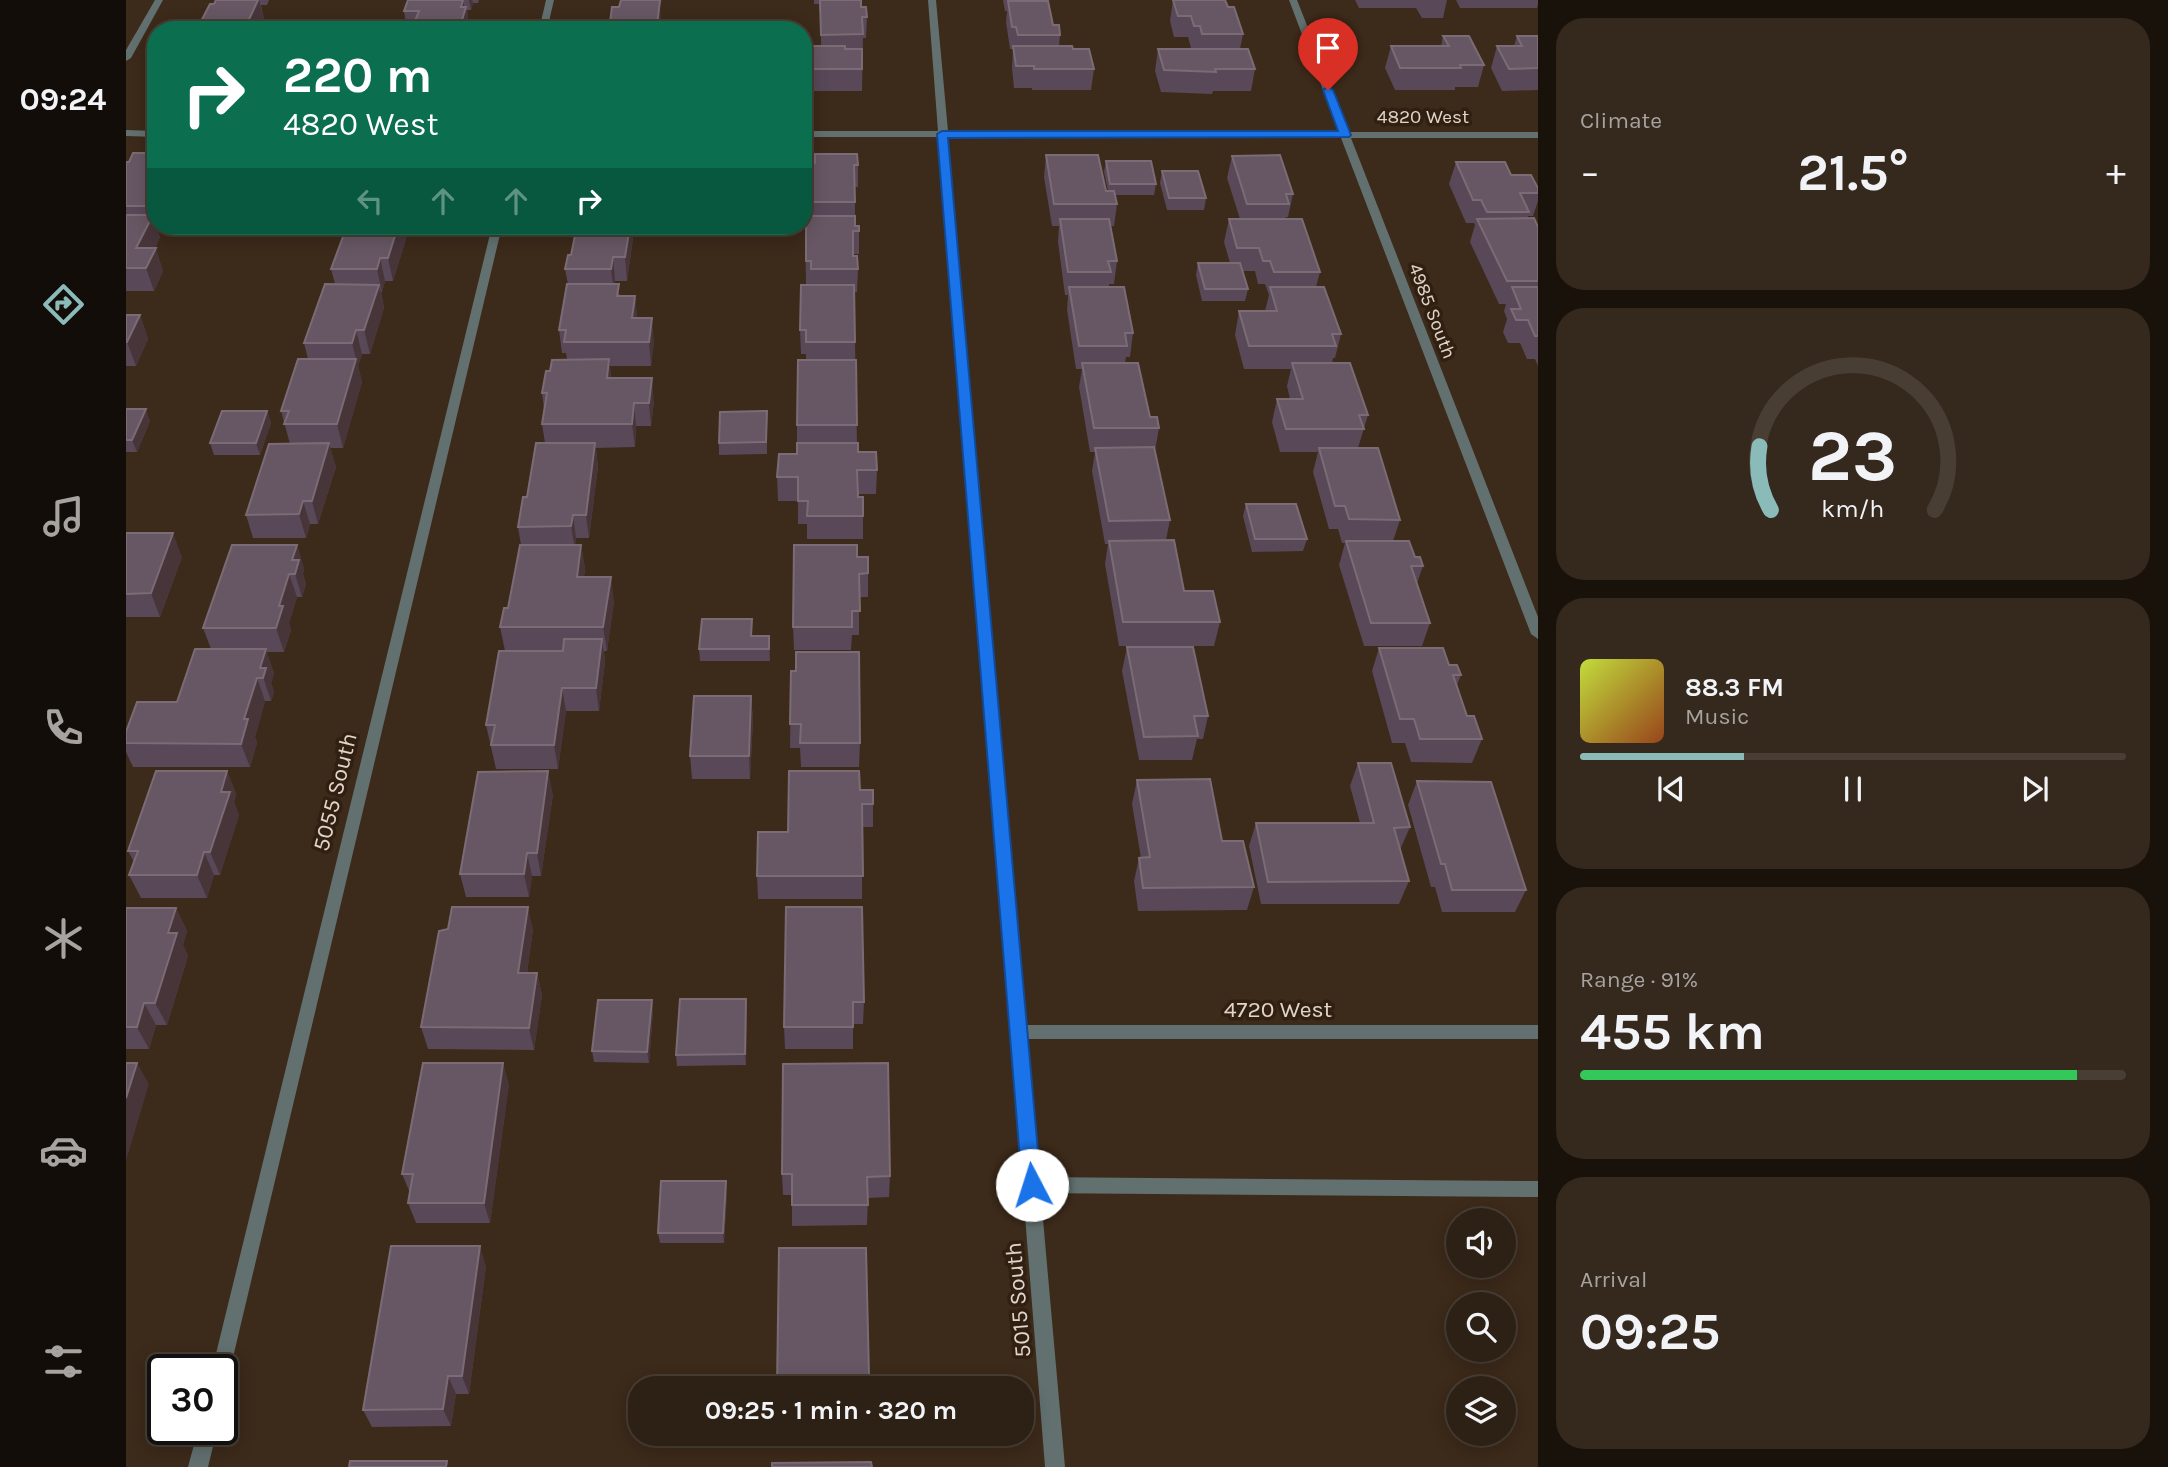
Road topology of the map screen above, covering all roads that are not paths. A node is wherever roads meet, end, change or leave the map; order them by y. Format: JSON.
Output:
{"nodes":[{"id":1,"x":159,"y":0,"type":"edge"},
{"id":2,"x":550,"y":0,"type":"edge"},
{"id":3,"x":932,"y":0,"type":"edge"},
{"id":4,"x":1293,"y":0,"type":"edge"},
{"id":5,"x":147,"y":21,"type":"edge"},
{"id":6,"x":147,"y":21,"type":"edge"},
{"id":7,"x":545,"y":21,"type":"edge"},
{"id":8,"x":126,"y":58,"type":"edge"},
{"id":9,"x":126,"y":134,"type":"edge"},
{"id":10,"x":147,"y":134,"type":"edge"},
{"id":11,"x":812,"y":134,"type":"edge"},
{"id":12,"x":942,"y":134,"type":"junction"},
{"id":13,"x":1345,"y":135,"type":"junction"},
{"id":14,"x":1538,"y":135,"type":"edge"},
{"id":15,"x":495,"y":235,"type":"edge"},
{"id":16,"x":1538,"y":634,"type":"edge"},
{"id":17,"x":1019,"y":1032,"type":"junction"},
{"id":18,"x":1538,"y":1032,"type":"edge"},
{"id":19,"x":1032,"y":1185,"type":"junction"},
{"id":20,"x":1538,"y":1189,"type":"edge"},
{"id":21,"x":225,"y":1354,"type":"edge"},
{"id":22,"x":203,"y":1445,"type":"edge"},
{"id":23,"x":198,"y":1467,"type":"edge"},
{"id":24,"x":1055,"y":1467,"type":"edge"}],
"edges":[{"from":1,"to":6,"type":"street"},
{"from":2,"to":7,"type":"street"},
{"from":3,"to":12,"type":"street","name":"5015 South"},
{"from":4,"to":13,"type":"street","name":"4985 South"},
{"from":5,"to":8,"type":"street"},
{"from":9,"to":10,"type":"street"},
{"from":11,"to":12,"type":"street","name":"4820 West"},
{"from":12,"to":13,"type":"street","name":"4820 West"},
{"from":12,"to":17,"type":"street","name":"5015 South"},
{"from":13,"to":14,"type":"street","name":"4820 West"},
{"from":13,"to":16,"type":"street","name":"4985 South"},
{"from":15,"to":21,"type":"street","name":"5055 South"},
{"from":17,"to":18,"type":"street","name":"4720 West"},
{"from":17,"to":19,"type":"street","name":"5015 South"},
{"from":19,"to":20,"type":"street"},
{"from":19,"to":24,"type":"street","name":"5015 South"},
{"from":22,"to":23,"type":"street"}]}
